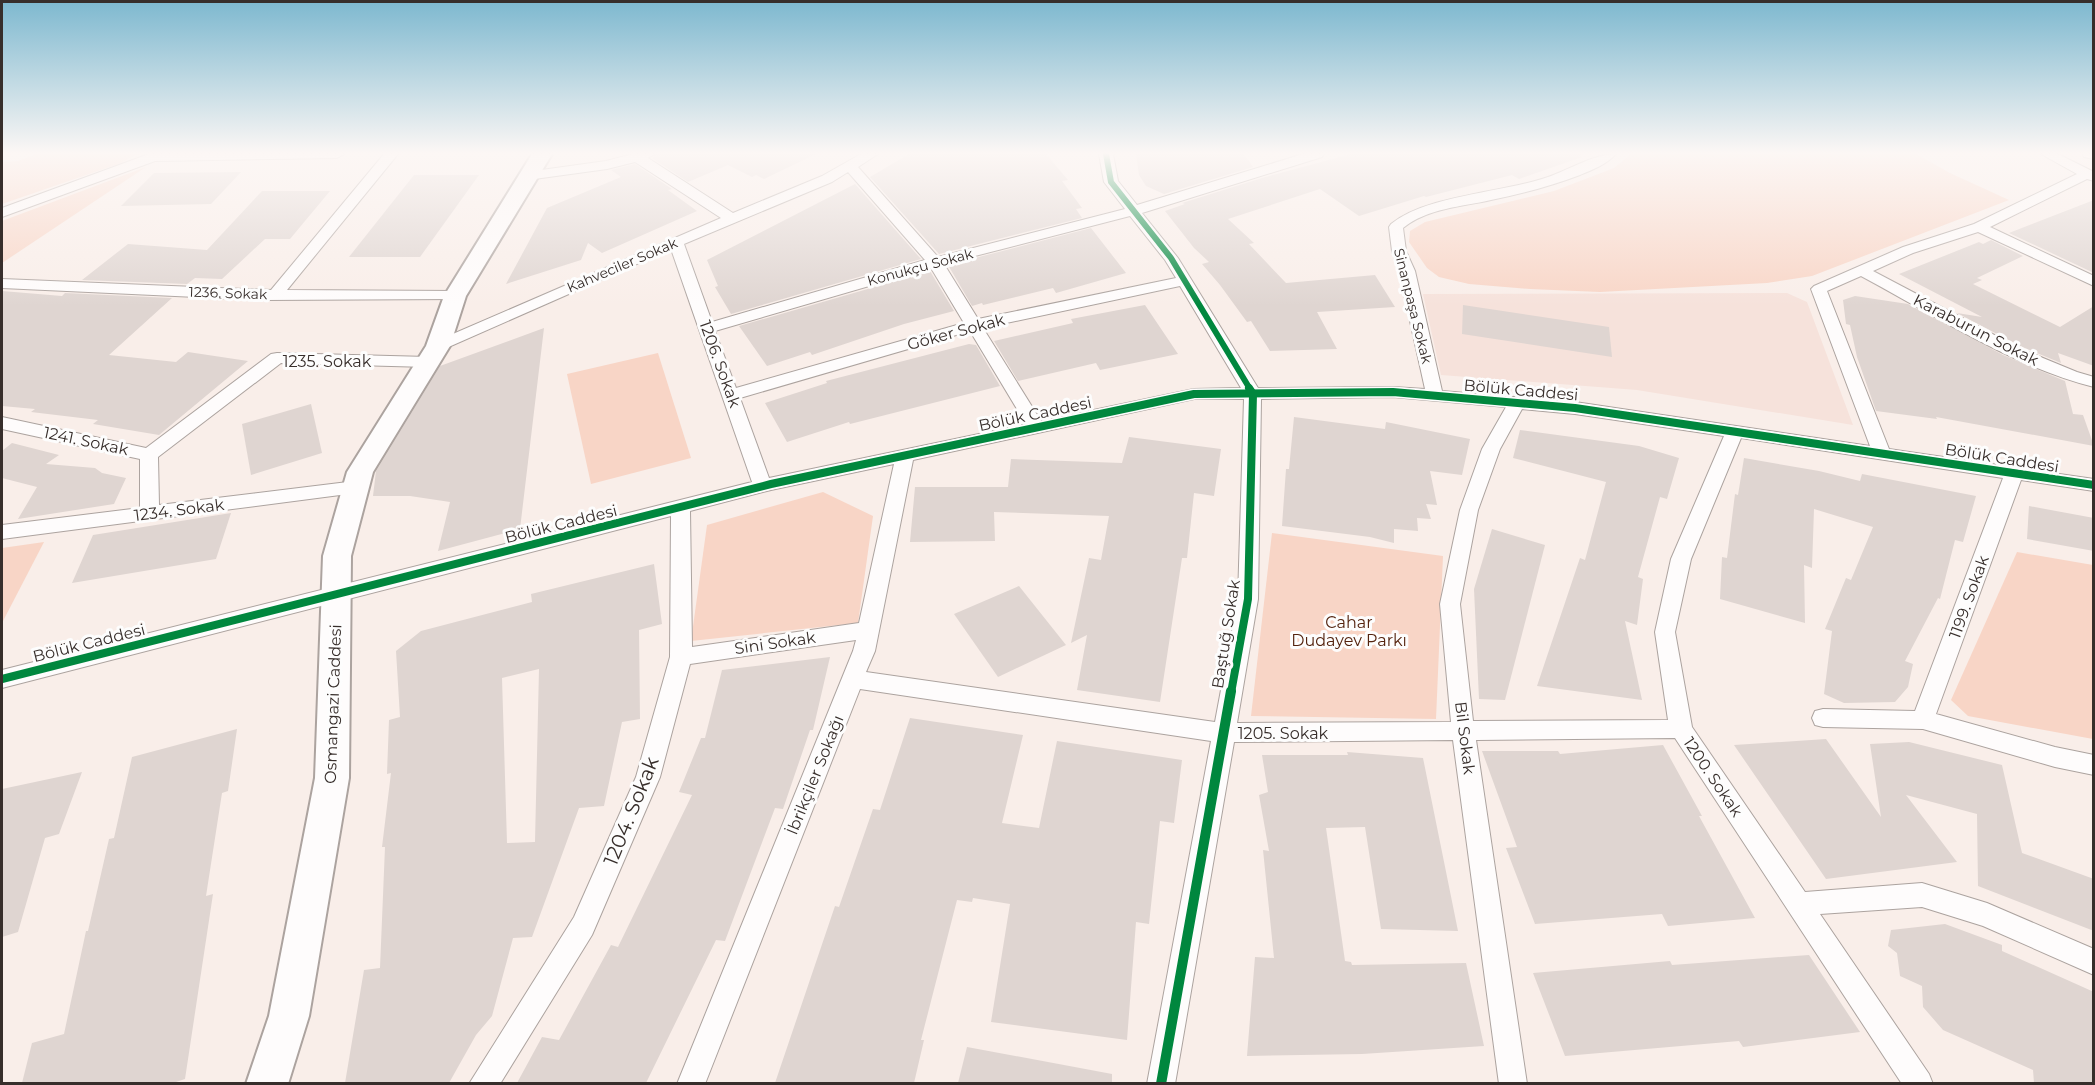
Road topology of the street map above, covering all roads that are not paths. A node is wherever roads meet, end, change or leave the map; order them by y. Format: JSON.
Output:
{"nodes":[{"id":1,"x":25,"y":205,"type":"edge"},
{"id":2,"x":349,"y":205,"type":"edge"},
{"id":3,"x":510,"y":205,"type":"edge"},
{"id":4,"x":712,"y":205,"type":"edge"},
{"id":5,"x":765,"y":205,"type":"edge"},
{"id":6,"x":884,"y":205,"type":"edge"},
{"id":7,"x":1129,"y":205,"type":"edge"},
{"id":8,"x":1151,"y":205,"type":"edge"},
{"id":9,"x":1451,"y":205,"type":"edge"},
{"id":10,"x":2028,"y":205,"type":"edge"},
{"id":11,"x":1133,"y":210,"type":"junction"},
{"id":12,"x":2,"y":213,"type":"edge"},
{"id":13,"x":732,"y":219,"type":"junction"},
{"id":14,"x":1979,"y":227,"type":"junction"},
{"id":15,"x":676,"y":242,"type":"junction"},
{"id":16,"x":935,"y":262,"type":"junction"},
{"id":17,"x":1861,"y":270,"type":"junction"},
{"id":18,"x":1184,"y":280,"type":"junction"},
{"id":19,"x":2094,"y":282,"type":"edge"},
{"id":20,"x":2,"y":284,"type":"edge"},
{"id":21,"x":275,"y":295,"type":"junction"},
{"id":22,"x":455,"y":296,"type":"junction"},
{"id":23,"x":974,"y":325,"type":"junction"},
{"id":24,"x":707,"y":328,"type":"junction"},
{"id":25,"x":433,"y":354,"type":"junction"},
{"id":26,"x":2094,"y":382,"type":"edge"},
{"id":27,"x":731,"y":394,"type":"junction"},
{"id":28,"x":1253,"y":394,"type":"junction"},
{"id":29,"x":1435,"y":396,"type":"junction"},
{"id":30,"x":1517,"y":403,"type":"junction"},
{"id":31,"x":2,"y":423,"type":"edge"},
{"id":32,"x":1037,"y":428,"type":"junction"},
{"id":33,"x":1735,"y":432,"type":"junction"},
{"id":34,"x":1882,"y":454,"type":"junction"},
{"id":35,"x":149,"y":455,"type":"junction"},
{"id":36,"x":905,"y":456,"type":"junction"},
{"id":37,"x":2014,"y":473,"type":"junction"},
{"id":38,"x":2094,"y":485,"type":"edge"},
{"id":39,"x":763,"y":486,"type":"junction"},
{"id":40,"x":356,"y":487,"type":"junction"},
{"id":41,"x":680,"y":508,"type":"junction"},
{"id":42,"x":150,"y":513,"type":"junction"},
{"id":43,"x":2,"y":532,"type":"edge"},
{"id":44,"x":336,"y":595,"type":"junction"},
{"id":45,"x":868,"y":630,"type":"junction"},
{"id":46,"x":681,"y":657,"type":"junction"},
{"id":47,"x":2,"y":680,"type":"edge"},
{"id":48,"x":852,"y":680,"type":"junction"},
{"id":49,"x":1823,"y":718,"type":"dead end"},
{"id":50,"x":1923,"y":720,"type":"junction"},
{"id":51,"x":1681,"y":729,"type":"junction"},
{"id":52,"x":1463,"y":732,"type":"junction"},
{"id":53,"x":1224,"y":733,"type":"junction"},
{"id":54,"x":2094,"y":765,"type":"edge"},
{"id":55,"x":1798,"y":904,"type":"junction"},
{"id":56,"x":2094,"y":962,"type":"edge"},
{"id":57,"x":267,"y":1083,"type":"edge"},
{"id":58,"x":483,"y":1083,"type":"edge"},
{"id":59,"x":691,"y":1083,"type":"edge"},
{"id":60,"x":1161,"y":1083,"type":"edge"},
{"id":61,"x":1513,"y":1083,"type":"edge"},
{"id":62,"x":1919,"y":1083,"type":"edge"}],
"edges":[{"from":1,"to":12,"type":"street"},
{"from":2,"to":21,"type":"street"},
{"from":3,"to":22,"type":"main road","name":"Osmangazi Caddesi"},
{"from":4,"to":13,"type":"street"},
{"from":5,"to":13,"type":"street","name":"Kahveciler Sokak"},
{"from":6,"to":16,"type":"street"},
{"from":7,"to":11,"type":"street"},
{"from":8,"to":11,"type":"street","name":"Konukçu Sokak"},
{"from":9,"to":29,"type":"street","name":"Sinanpaşa Sokak"},
{"from":10,"to":14,"type":"street"},
{"from":11,"to":16,"type":"street","name":"Konukçu Sokak"},
{"from":11,"to":18,"type":"street"},
{"from":13,"to":15,"type":"street","name":"Kahveciler Sokak"},
{"from":14,"to":17,"type":"street"},
{"from":14,"to":19,"type":"street"},
{"from":15,"to":24,"type":"street","name":"1206. Sokak"},
{"from":15,"to":25,"type":"street","name":"Kahveciler Sokak"},
{"from":16,"to":23,"type":"street"},
{"from":16,"to":24,"type":"street","name":"Konukçu Sokak"},
{"from":17,"to":26,"type":"street","name":"Karaburun Sokak"},
{"from":17,"to":34,"type":"street"},
{"from":18,"to":23,"type":"street","name":"Göker Sokak"},
{"from":18,"to":28,"type":"street"},
{"from":20,"to":21,"type":"street","name":"1236. Sokak"},
{"from":21,"to":22,"type":"street","name":"1236. Sokak"},
{"from":22,"to":25,"type":"main road","name":"Osmangazi Caddesi"},
{"from":23,"to":27,"type":"street","name":"Göker Sokak"},
{"from":23,"to":32,"type":"street"},
{"from":24,"to":27,"type":"street","name":"1206. Sokak"},
{"from":25,"to":35,"type":"street","name":"1235. Sokak"},
{"from":25,"to":40,"type":"main road","name":"Osmangazi Caddesi"},
{"from":27,"to":39,"type":"street","name":"1206. Sokak"},
{"from":28,"to":29,"type":"street","name":"Bölük Caddesi"},
{"from":28,"to":32,"type":"street","name":"Bölük Caddesi"},
{"from":28,"to":53,"type":"street","name":"Baştuğ Sokak"},
{"from":29,"to":30,"type":"street","name":"Bölük Caddesi"},
{"from":30,"to":33,"type":"street","name":"Bölük Caddesi"},
{"from":30,"to":52,"type":"street","name":"Bil Sokak"},
{"from":31,"to":35,"type":"street","name":"1241. Sokak"},
{"from":32,"to":36,"type":"street","name":"Bölük Caddesi"},
{"from":33,"to":34,"type":"street","name":"Bölük Caddesi"},
{"from":33,"to":51,"type":"street","name":"1200. Sokak"},
{"from":34,"to":37,"type":"street","name":"Bölük Caddesi"},
{"from":35,"to":42,"type":"street","name":"1241. Sokak"},
{"from":36,"to":39,"type":"street","name":"Bölük Caddesi"},
{"from":36,"to":45,"type":"street","name":"İbrikçiler Sokağı"},
{"from":37,"to":38,"type":"street","name":"Bölük Caddesi"},
{"from":37,"to":50,"type":"street","name":"1199. Sokak"},
{"from":39,"to":41,"type":"street","name":"Bölük Caddesi"},
{"from":40,"to":42,"type":"street","name":"1234. Sokak"},
{"from":40,"to":44,"type":"main road","name":"Osmangazi Caddesi"},
{"from":41,"to":44,"type":"street","name":"Bölük Caddesi"},
{"from":41,"to":46,"type":"street","name":"1204. Sokak"},
{"from":42,"to":43,"type":"street","name":"1234. Sokak"},
{"from":44,"to":47,"type":"street","name":"Bölük Caddesi"},
{"from":44,"to":57,"type":"main road","name":"Osmangazi Caddesi"},
{"from":45,"to":46,"type":"street","name":"Sini Sokak"},
{"from":45,"to":48,"type":"street","name":"İbrikçiler Sokağı"},
{"from":46,"to":58,"type":"street","name":"1204. Sokak"},
{"from":48,"to":53,"type":"street","name":"1205. Sokak"},
{"from":48,"to":59,"type":"street","name":"İbrikçiler Sokağı"},
{"from":49,"to":50,"type":"street"},
{"from":50,"to":54,"type":"street"},
{"from":51,"to":52,"type":"street","name":"1205. Sokak"},
{"from":51,"to":55,"type":"street","name":"1200. Sokak"},
{"from":52,"to":53,"type":"street","name":"1205. Sokak"},
{"from":52,"to":61,"type":"street","name":"Bil Sokak"},
{"from":53,"to":60,"type":"street","name":"Baştuğ Sokak"},
{"from":55,"to":56,"type":"street"},
{"from":55,"to":62,"type":"street","name":"1200. Sokak"}]}
